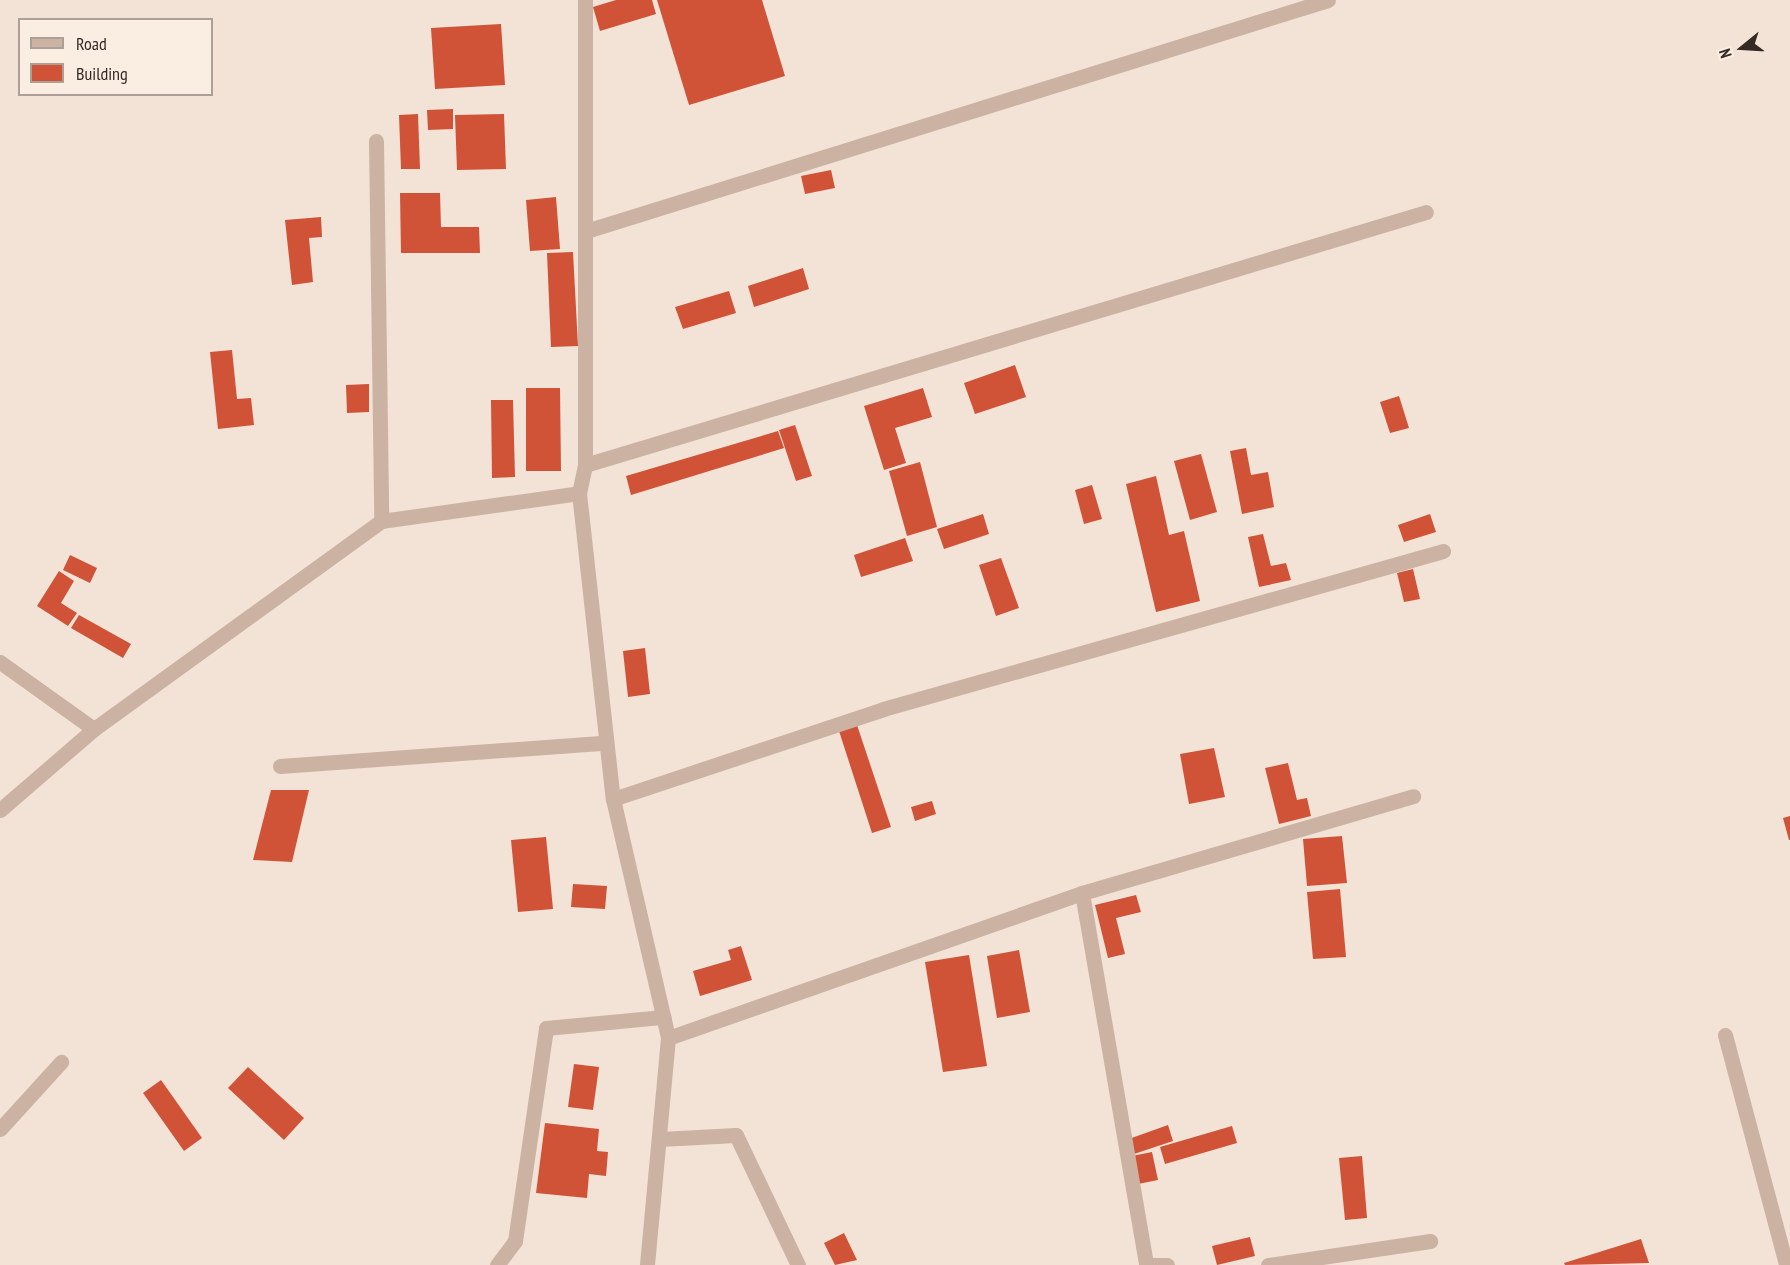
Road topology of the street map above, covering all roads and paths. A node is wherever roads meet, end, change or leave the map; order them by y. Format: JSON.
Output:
{"nodes":[{"id":1,"x":585,"y":0,"type":"edge"},
{"id":2,"x":1328,"y":0,"type":"edge"},
{"id":3,"x":376,"y":141,"type":"dead end"},
{"id":4,"x":1426,"y":212,"type":"dead end"},
{"id":5,"x":586,"y":231,"type":"junction"},
{"id":6,"x":585,"y":465,"type":"junction"},
{"id":7,"x":579,"y":493,"type":"junction"},
{"id":8,"x":381,"y":521,"type":"junction"},
{"id":9,"x":1443,"y":551,"type":"dead end"},
{"id":10,"x":0,"y":662,"type":"edge"},
{"id":11,"x":93,"y":729,"type":"junction"},
{"id":12,"x":604,"y":743,"type":"junction"},
{"id":13,"x":280,"y":766,"type":"dead end"},
{"id":14,"x":1413,"y":796,"type":"dead end"},
{"id":15,"x":613,"y":799,"type":"junction"},
{"id":16,"x":0,"y":810,"type":"edge"},
{"id":17,"x":1082,"y":893,"type":"junction"},
{"id":18,"x":663,"y":1017,"type":"junction"},
{"id":19,"x":1725,"y":1035,"type":"dead end"},
{"id":20,"x":668,"y":1038,"type":"junction"},
{"id":21,"x":61,"y":1062,"type":"dead end"},
{"id":22,"x":0,"y":1129,"type":"edge"},
{"id":23,"x":660,"y":1139,"type":"junction"},
{"id":24,"x":1430,"y":1241,"type":"dead end"},
{"id":25,"x":497,"y":1265,"type":"edge"},
{"id":26,"x":647,"y":1265,"type":"edge"},
{"id":27,"x":798,"y":1265,"type":"edge"},
{"id":28,"x":1146,"y":1265,"type":"edge"},
{"id":29,"x":1152,"y":1265,"type":"edge"},
{"id":30,"x":1167,"y":1265,"type":"edge"},
{"id":31,"x":1268,"y":1265,"type":"edge"},
{"id":32,"x":1786,"y":1265,"type":"edge"}],
"edges":[{"from":1,"to":5,"type":"street"},
{"from":2,"to":5,"type":"street"},
{"from":3,"to":8,"type":"street"},
{"from":4,"to":6,"type":"street"},
{"from":5,"to":6,"type":"street"},
{"from":6,"to":7,"type":"street"},
{"from":7,"to":8,"type":"street"},
{"from":7,"to":12,"type":"street"},
{"from":8,"to":11,"type":"street"},
{"from":9,"to":15,"type":"street"},
{"from":10,"to":11,"type":"street"},
{"from":11,"to":16,"type":"street"},
{"from":12,"to":13,"type":"street"},
{"from":12,"to":15,"type":"street"},
{"from":14,"to":17,"type":"street"},
{"from":15,"to":18,"type":"street"},
{"from":17,"to":20,"type":"street"},
{"from":17,"to":28,"type":"street"},
{"from":18,"to":20,"type":"street"},
{"from":18,"to":25,"type":"street"},
{"from":19,"to":32,"type":"street"},
{"from":20,"to":23,"type":"street"},
{"from":21,"to":22,"type":"street"},
{"from":23,"to":26,"type":"street"},
{"from":23,"to":27,"type":"street"},
{"from":24,"to":31,"type":"street"},
{"from":29,"to":30,"type":"street"}]}
